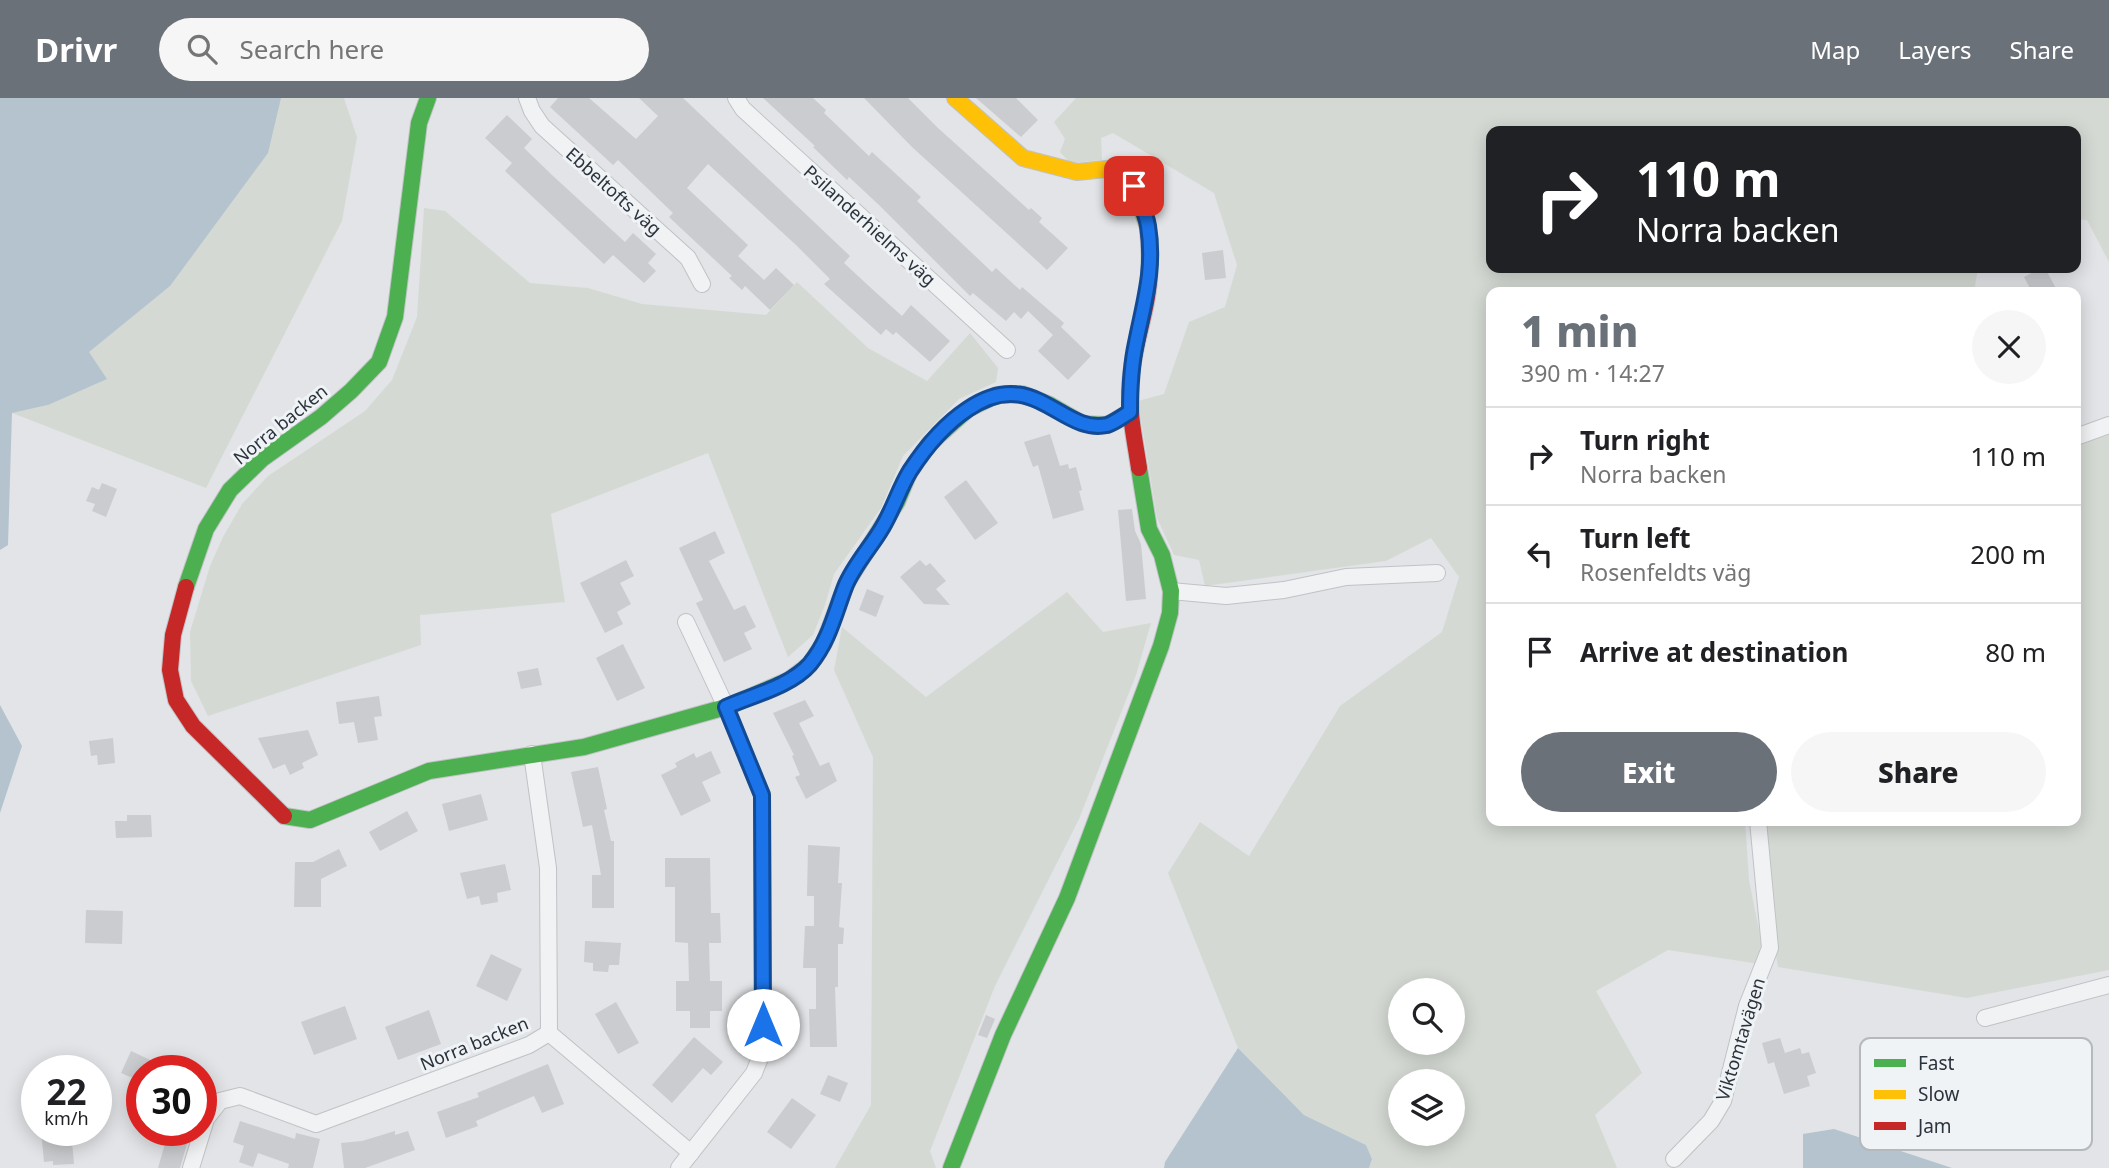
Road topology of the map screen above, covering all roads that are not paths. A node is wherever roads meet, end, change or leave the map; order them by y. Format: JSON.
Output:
{"nodes":[{"id":1,"x":428,"y":98,"type":"edge"},
{"id":2,"x":527,"y":98,"type":"edge"},
{"id":3,"x":736,"y":98,"type":"edge"},
{"id":4,"x":955,"y":98,"type":"edge"},
{"id":5,"x":702,"y":284,"type":"dead end"},
{"id":6,"x":1007,"y":350,"type":"dead end"},
{"id":7,"x":1130,"y":412,"type":"junction"},
{"id":8,"x":2109,"y":425,"type":"edge"},
{"id":9,"x":2081,"y":436,"type":"edge"},
{"id":10,"x":1437,"y":573,"type":"dead end"},
{"id":11,"x":1171,"y":591,"type":"junction"},
{"id":12,"x":685,"y":622,"type":"dead end"},
{"id":13,"x":726,"y":707,"type":"junction"},
{"id":14,"x":532,"y":754,"type":"junction"},
{"id":15,"x":1758,"y":826,"type":"edge"},
{"id":16,"x":2109,"y":985,"type":"edge"},
{"id":17,"x":1985,"y":1018,"type":"dead end"},
{"id":18,"x":549,"y":1033,"type":"junction"},
{"id":19,"x":691,"y":1153,"type":"junction"},
{"id":20,"x":1674,"y":1159,"type":"dead end"},
{"id":21,"x":191,"y":1168,"type":"edge"},
{"id":22,"x":679,"y":1168,"type":"edge"},
{"id":23,"x":951,"y":1168,"type":"edge"}],
"edges":[{"from":1,"to":14,"type":"street","name":"Norra backen"},
{"from":2,"to":5,"type":"street","name":"Ebbeltofts väg"},
{"from":3,"to":6,"type":"street","name":"Psilanderhielms väg"},
{"from":4,"to":7,"type":"street"},
{"from":7,"to":11,"type":"street"},
{"from":7,"to":13,"type":"street","name":"Norra backen"},
{"from":8,"to":9,"type":"street"},
{"from":10,"to":11,"type":"street"},
{"from":11,"to":23,"type":"street"},
{"from":12,"to":13,"type":"street"},
{"from":13,"to":14,"type":"street","name":"Norra backen"},
{"from":13,"to":19,"type":"street"},
{"from":14,"to":18,"type":"street","name":"Norra backen"},
{"from":15,"to":20,"type":"street","name":"Viktomtavägen"},
{"from":16,"to":17,"type":"street"},
{"from":18,"to":19,"type":"street"},
{"from":18,"to":21,"type":"street","name":"Norra backen"},
{"from":19,"to":22,"type":"street"}]}
